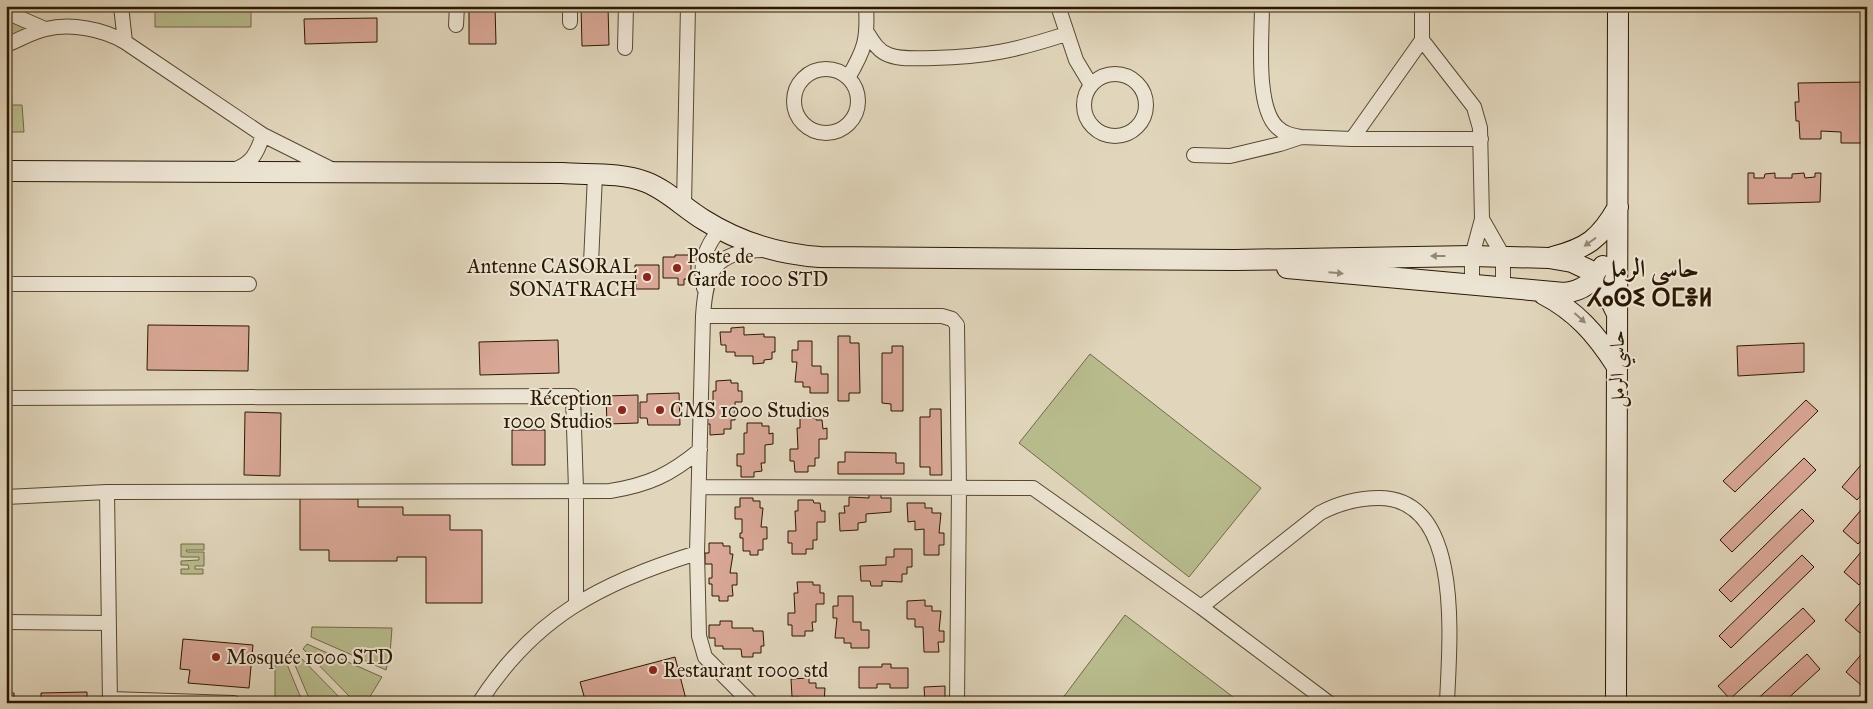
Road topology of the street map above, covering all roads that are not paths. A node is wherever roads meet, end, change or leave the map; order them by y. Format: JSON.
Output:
{"nodes":[{"id":1,"x":121,"y":6,"type":"edge"},
{"id":2,"x":456,"y":6,"type":"edge"},
{"id":3,"x":570,"y":6,"type":"edge"},
{"id":4,"x":626,"y":6,"type":"edge"},
{"id":5,"x":688,"y":6,"type":"edge"},
{"id":6,"x":866,"y":6,"type":"edge"},
{"id":7,"x":1058,"y":6,"type":"edge"},
{"id":8,"x":1262,"y":6,"type":"edge"},
{"id":9,"x":1422,"y":6,"type":"edge"},
{"id":10,"x":1618,"y":6,"type":"edge"},
{"id":11,"x":6,"y":12,"type":"edge"},
{"id":12,"x":570,"y":22,"type":"dead end"},
{"id":13,"x":456,"y":25,"type":"dead end"},
{"id":14,"x":45,"y":29,"type":"junction"},
{"id":15,"x":868,"y":34,"type":"junction"},
{"id":16,"x":1066,"y":34,"type":"junction"},
{"id":17,"x":1422,"y":40,"type":"junction"},
{"id":18,"x":124,"y":42,"type":"junction"},
{"id":19,"x":6,"y":45,"type":"edge"},
{"id":20,"x":625,"y":48,"type":"dead end"},
{"id":21,"x":848,"y":78,"type":"junction"},
{"id":22,"x":1091,"y":85,"type":"junction"},
{"id":23,"x":263,"y":135,"type":"junction"},
{"id":24,"x":1301,"y":137,"type":"junction"},
{"id":25,"x":1481,"y":138,"type":"junction"},
{"id":26,"x":1352,"y":139,"type":"junction"},
{"id":27,"x":1194,"y":155,"type":"dead end"},
{"id":28,"x":6,"y":170,"type":"edge"},
{"id":29,"x":225,"y":172,"type":"junction"},
{"id":30,"x":338,"y":173,"type":"junction"},
{"id":31,"x":595,"y":175,"type":"junction"},
{"id":32,"x":684,"y":205,"type":"junction"},
{"id":33,"x":1618,"y":207,"type":"junction"},
{"id":34,"x":1482,"y":219,"type":"junction"},
{"id":35,"x":720,"y":229,"type":"junction"},
{"id":36,"x":1618,"y":235,"type":"junction"},
{"id":37,"x":772,"y":250,"type":"junction"},
{"id":38,"x":1472,"y":256,"type":"junction"},
{"id":39,"x":1502,"y":256,"type":"junction"},
{"id":40,"x":1549,"y":258,"type":"junction"},
{"id":41,"x":1235,"y":260,"type":"junction"},
{"id":42,"x":591,"y":263,"type":"dead end"},
{"id":43,"x":1596,"y":277,"type":"junction"},
{"id":44,"x":6,"y":284,"type":"edge"},
{"id":45,"x":249,"y":284,"type":"dead end"},
{"id":46,"x":1472,"y":285,"type":"junction"},
{"id":47,"x":1503,"y":288,"type":"junction"},
{"id":48,"x":1539,"y":292,"type":"junction"},
{"id":49,"x":705,"y":293,"type":"junction"},
{"id":50,"x":1617,"y":314,"type":"junction"},
{"id":51,"x":703,"y":316,"type":"junction"},
{"id":52,"x":1616,"y":365,"type":"junction"},
{"id":53,"x":6,"y":398,"type":"edge"},
{"id":54,"x":700,"y":450,"type":"junction"},
{"id":55,"x":700,"y":487,"type":"junction"},
{"id":56,"x":959,"y":488,"type":"junction"},
{"id":57,"x":576,"y":490,"type":"junction"},
{"id":58,"x":107,"y":492,"type":"junction"},
{"id":59,"x":6,"y":497,"type":"edge"},
{"id":60,"x":697,"y":553,"type":"junction"},
{"id":61,"x":576,"y":602,"type":"junction"},
{"id":62,"x":1201,"y":607,"type":"junction"},
{"id":63,"x":6,"y":622,"type":"edge"},
{"id":64,"x":109,"y":623,"type":"junction"},
{"id":65,"x":110,"y":701,"type":"edge"},
{"id":66,"x":234,"y":703,"type":"edge"},
{"id":67,"x":480,"y":703,"type":"edge"},
{"id":68,"x":751,"y":703,"type":"edge"},
{"id":69,"x":958,"y":703,"type":"edge"},
{"id":70,"x":1329,"y":703,"type":"edge"},
{"id":71,"x":1446,"y":703,"type":"edge"},
{"id":72,"x":1616,"y":703,"type":"edge"}],
"edges":[{"from":1,"to":18,"type":"street"},
{"from":2,"to":13,"type":"street"},
{"from":3,"to":12,"type":"street"},
{"from":4,"to":20,"type":"street"},
{"from":5,"to":32,"type":"street"},
{"from":6,"to":15,"type":"street"},
{"from":7,"to":16,"type":"street"},
{"from":8,"to":24,"type":"street"},
{"from":9,"to":17,"type":"street"},
{"from":10,"to":33,"type":"street","name":"حاسي الرمل"},
{"from":11,"to":14,"type":"street"},
{"from":14,"to":18,"type":"street"},
{"from":14,"to":19,"type":"street"},
{"from":15,"to":16,"type":"street"},
{"from":15,"to":21,"type":"street"},
{"from":16,"to":22,"type":"street"},
{"from":17,"to":25,"type":"street"},
{"from":17,"to":26,"type":"street"},
{"from":18,"to":23,"type":"street"},
{"from":21,"to":21,"type":"street"},
{"from":22,"to":22,"type":"street"},
{"from":23,"to":29,"type":"street"},
{"from":23,"to":30,"type":"street"},
{"from":24,"to":26,"type":"street"},
{"from":24,"to":27,"type":"street"},
{"from":25,"to":26,"type":"street"},
{"from":25,"to":34,"type":"street"},
{"from":28,"to":29,"type":"street"},
{"from":29,"to":30,"type":"street"},
{"from":30,"to":31,"type":"street"},
{"from":31,"to":32,"type":"street"},
{"from":31,"to":42,"type":"street"},
{"from":32,"to":35,"type":"street"},
{"from":33,"to":36,"type":"street","name":"حاسي الرمل"},
{"from":33,"to":40,"type":"street","one_way":true},
{"from":34,"to":38,"type":"street"},
{"from":34,"to":39,"type":"street"},
{"from":35,"to":37,"type":"street"},
{"from":35,"to":49,"type":"street"},
{"from":36,"to":43,"type":"street"},
{"from":36,"to":50,"type":"street","name":"حاسي الرمل"},
{"from":37,"to":41,"type":"street"},
{"from":37,"to":49,"type":"street"},
{"from":38,"to":39,"type":"street"},
{"from":38,"to":41,"type":"street","one_way":true},
{"from":38,"to":46,"type":"street"},
{"from":39,"to":40,"type":"street"},
{"from":39,"to":47,"type":"street"},
{"from":40,"to":43,"type":"street"},
{"from":41,"to":46,"type":"street","one_way":true},
{"from":43,"to":48,"type":"street"},
{"from":43,"to":50,"type":"street"},
{"from":44,"to":45,"type":"street"},
{"from":46,"to":47,"type":"street"},
{"from":47,"to":48,"type":"street"},
{"from":48,"to":52,"type":"street","one_way":true},
{"from":49,"to":51,"type":"street"},
{"from":50,"to":52,"type":"street","name":"حاسي الرمل"},
{"from":51,"to":54,"type":"street"},
{"from":51,"to":56,"type":"street"},
{"from":52,"to":72,"type":"street","name":"حاسي الرمل"},
{"from":53,"to":57,"type":"street"},
{"from":54,"to":55,"type":"street"},
{"from":54,"to":57,"type":"street"},
{"from":55,"to":56,"type":"street"},
{"from":55,"to":60,"type":"street"},
{"from":56,"to":62,"type":"street"},
{"from":56,"to":69,"type":"street"},
{"from":57,"to":58,"type":"street"},
{"from":57,"to":61,"type":"street"},
{"from":58,"to":59,"type":"street"},
{"from":58,"to":64,"type":"street"},
{"from":60,"to":61,"type":"street"},
{"from":60,"to":68,"type":"street"},
{"from":61,"to":67,"type":"street"},
{"from":62,"to":70,"type":"street"},
{"from":62,"to":71,"type":"street"},
{"from":63,"to":64,"type":"street"},
{"from":64,"to":65,"type":"street"},
{"from":65,"to":66,"type":"street"}]}
